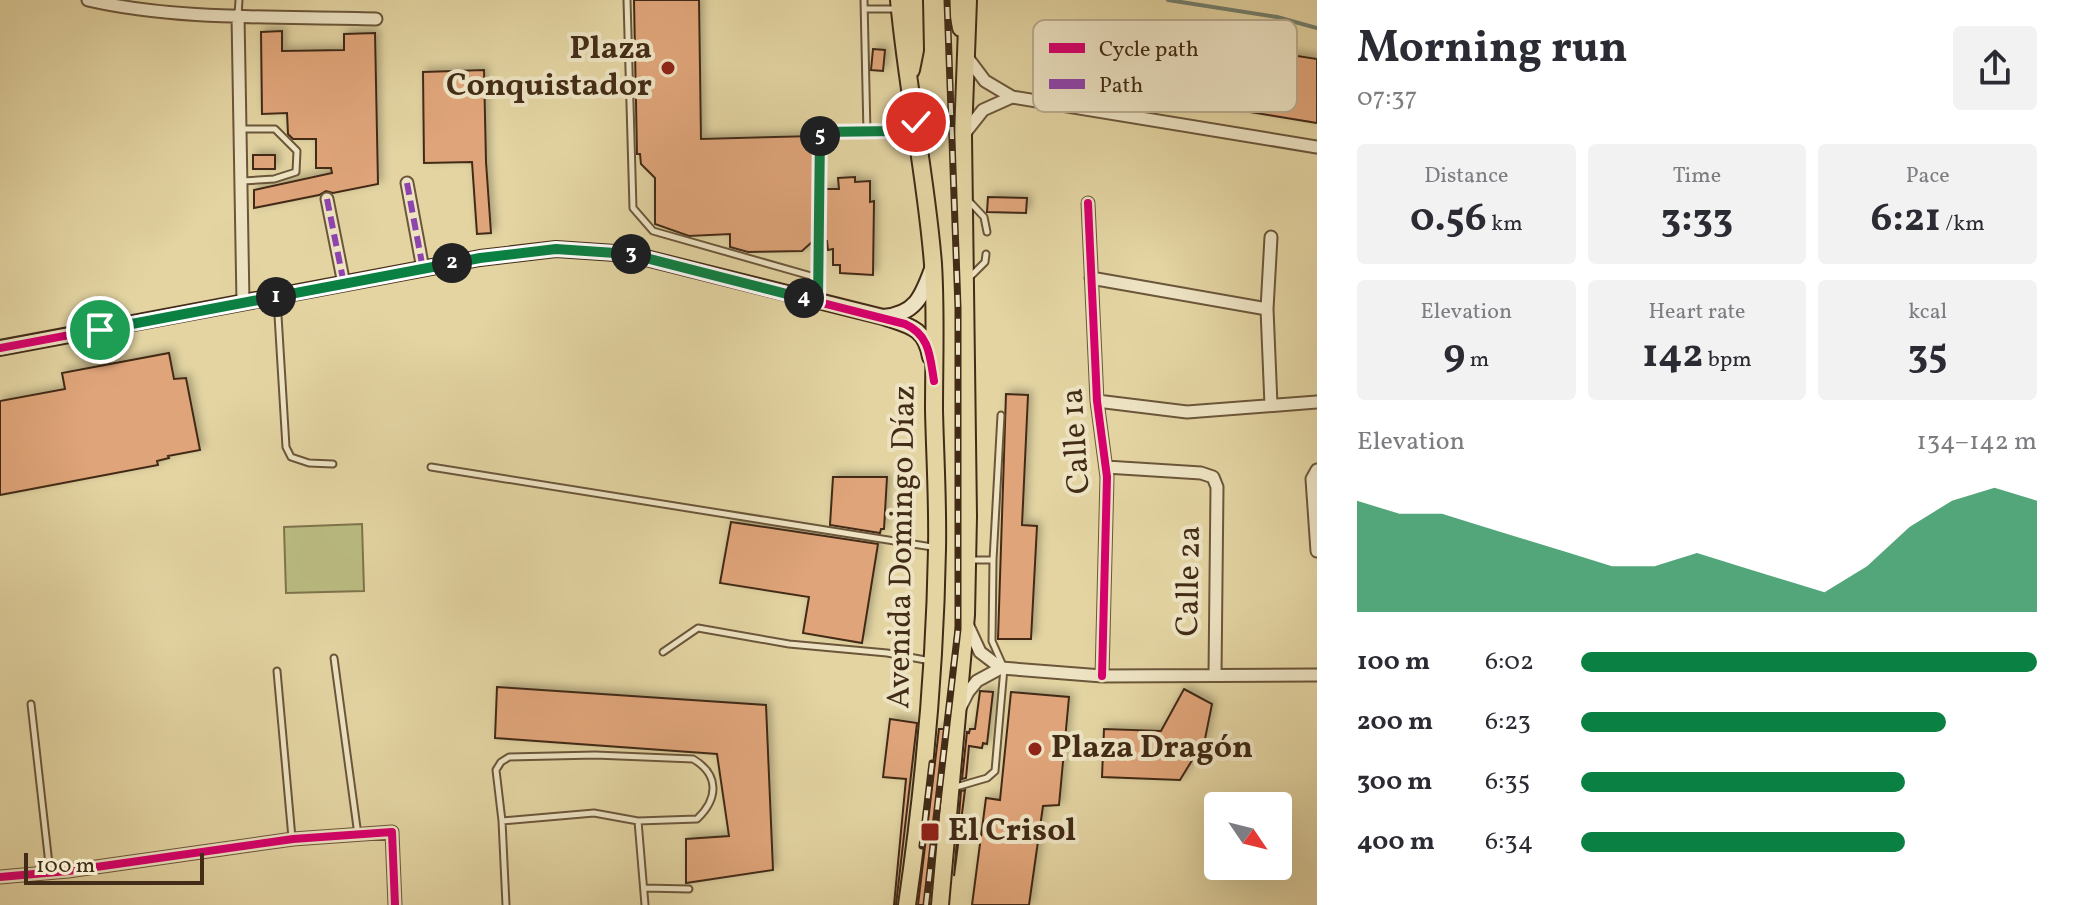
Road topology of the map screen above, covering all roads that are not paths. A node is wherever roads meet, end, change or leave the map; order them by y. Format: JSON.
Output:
{"nodes":[{"id":1,"x":88,"y":0,"type":"edge"},
{"id":2,"x":239,"y":0,"type":"edge"},
{"id":3,"x":627,"y":0,"type":"edge"},
{"id":4,"x":864,"y":0,"type":"edge"},
{"id":5,"x":956,"y":0,"type":"edge"},
{"id":6,"x":968,"y":0,"type":"edge"},
{"id":7,"x":904,"y":3,"type":"edge"},
{"id":8,"x":865,"y":9,"type":"junction"},
{"id":9,"x":238,"y":15,"type":"junction"},
{"id":10,"x":376,"y":19,"type":"dead end"},
{"id":11,"x":967,"y":57,"type":"junction"},
{"id":12,"x":1012,"y":97,"type":"junction"},
{"id":13,"x":1033,"y":100,"type":"edge"},
{"id":14,"x":1104,"y":112,"type":"edge"},
{"id":15,"x":916,"y":122,"type":"junction"},
{"id":16,"x":242,"y":129,"type":"junction"},
{"id":17,"x":867,"y":133,"type":"junction"},
{"id":18,"x":963,"y":136,"type":"junction"},
{"id":19,"x":1317,"y":147,"type":"edge"},
{"id":20,"x":243,"y":181,"type":"junction"},
{"id":21,"x":407,"y":183,"type":"dead end"},
{"id":22,"x":963,"y":194,"type":"junction"},
{"id":23,"x":327,"y":199,"type":"dead end"},
{"id":24,"x":1088,"y":203,"type":"dead end"},
{"id":25,"x":987,"y":232,"type":"dead end"},
{"id":26,"x":1271,"y":237,"type":"dead end"},
{"id":27,"x":986,"y":254,"type":"dead end"},
{"id":28,"x":933,"y":268,"type":"junction"},
{"id":29,"x":423,"y":269,"type":"junction"},
{"id":30,"x":818,"y":278,"type":"junction"},
{"id":31,"x":1091,"y":278,"type":"junction"},
{"id":32,"x":964,"y":283,"type":"junction"},
{"id":33,"x":344,"y":284,"type":"junction"},
{"id":34,"x":277,"y":297,"type":"junction"},
{"id":35,"x":818,"y":302,"type":"junction"},
{"id":36,"x":243,"y":303,"type":"junction"},
{"id":37,"x":1267,"y":309,"type":"junction"},
{"id":38,"x":883,"y":317,"type":"junction"},
{"id":39,"x":0,"y":348,"type":"edge"},
{"id":40,"x":934,"y":381,"type":"junction"},
{"id":41,"x":1097,"y":401,"type":"junction"},
{"id":42,"x":1317,"y":402,"type":"edge"},
{"id":43,"x":1271,"y":405,"type":"junction"},
{"id":44,"x":1001,"y":415,"type":"dead end"},
{"id":45,"x":333,"y":464,"type":"dead end"},
{"id":46,"x":431,"y":467,"type":"dead end"},
{"id":47,"x":1106,"y":467,"type":"junction"},
{"id":48,"x":1317,"y":470,"type":"edge"},
{"id":49,"x":937,"y":548,"type":"junction"},
{"id":50,"x":1317,"y":551,"type":"edge"},
{"id":51,"x":967,"y":560,"type":"junction"},
{"id":52,"x":993,"y":560,"type":"junction"},
{"id":53,"x":966,"y":615,"type":"junction"},
{"id":54,"x":663,"y":652,"type":"dead end"},
{"id":55,"x":334,"y":658,"type":"dead end"},
{"id":56,"x":932,"y":662,"type":"junction"},
{"id":57,"x":1002,"y":668,"type":"junction"},
{"id":58,"x":277,"y":671,"type":"dead end"},
{"id":59,"x":1215,"y":675,"type":"junction"},
{"id":60,"x":1317,"y":675,"type":"edge"},
{"id":61,"x":1102,"y":676,"type":"junction"},
{"id":62,"x":31,"y":704,"type":"dead end"},
{"id":63,"x":958,"y":716,"type":"junction"},
{"id":64,"x":951,"y":788,"type":"junction"},
{"id":65,"x":502,"y":821,"type":"junction"},
{"id":66,"x":638,"y":821,"type":"junction"},
{"id":67,"x":358,"y":835,"type":"junction"},
{"id":68,"x":293,"y":839,"type":"junction"},
{"id":69,"x":50,"y":873,"type":"junction"},
{"id":70,"x":0,"y":877,"type":"edge"},
{"id":71,"x":644,"y":888,"type":"junction"},
{"id":72,"x":689,"y":889,"type":"dead end"},
{"id":73,"x":395,"y":905,"type":"edge"},
{"id":74,"x":506,"y":905,"type":"edge"},
{"id":75,"x":645,"y":905,"type":"edge"},
{"id":76,"x":907,"y":905,"type":"edge"},
{"id":77,"x":940,"y":905,"type":"edge"}],
"edges":[{"from":1,"to":9,"type":"street"},
{"from":2,"to":9,"type":"lane"},
{"from":3,"to":30,"type":"lane"},
{"from":4,"to":8,"type":"lane"},
{"from":5,"to":11,"type":"main road"},
{"from":6,"to":11,"type":"main road","name":"Avenida Domingo Díaz"},
{"from":7,"to":8,"type":"lane"},
{"from":7,"to":15,"type":"main road","name":"Avenida Domingo Díaz"},
{"from":8,"to":17,"type":"lane"},
{"from":9,"to":10,"type":"street"},
{"from":9,"to":16,"type":"street"},
{"from":11,"to":12,"type":"street"},
{"from":11,"to":18,"type":"main road","name":"Avenida Domingo Díaz"},
{"from":12,"to":13,"type":"street"},
{"from":12,"to":18,"type":"street"},
{"from":14,"to":19,"type":"street"},
{"from":15,"to":17,"type":"lane"},
{"from":15,"to":28,"type":"main road","name":"Avenida Domingo Díaz"},
{"from":16,"to":20,"type":"street"},
{"from":16,"to":20,"type":"lane"},
{"from":17,"to":30,"type":"lane"},
{"from":18,"to":22,"type":"main road","name":"Avenida Domingo Díaz"},
{"from":20,"to":36,"type":"street"},
{"from":21,"to":29,"type":"street"},
{"from":22,"to":25,"type":"lane"},
{"from":22,"to":32,"type":"main road","name":"Avenida Domingo Díaz"},
{"from":23,"to":33,"type":"street"},
{"from":24,"to":31,"type":"street","name":"Calle 1a"},
{"from":26,"to":37,"type":"street"},
{"from":27,"to":32,"type":"lane"},
{"from":28,"to":38,"type":"street"},
{"from":28,"to":40,"type":"main road","name":"Avenida Domingo Díaz"},
{"from":29,"to":33,"type":"street"},
{"from":29,"to":35,"type":"street"},
{"from":30,"to":35,"type":"lane"},
{"from":31,"to":37,"type":"street"},
{"from":31,"to":41,"type":"street","name":"Calle 1a"},
{"from":32,"to":51,"type":"main road","name":"Avenida Domingo Díaz"},
{"from":33,"to":34,"type":"street"},
{"from":34,"to":36,"type":"street"},
{"from":34,"to":45,"type":"lane"},
{"from":35,"to":38,"type":"street"},
{"from":36,"to":39,"type":"street"},
{"from":37,"to":43,"type":"street"},
{"from":38,"to":40,"type":"street"},
{"from":40,"to":49,"type":"main road","name":"Avenida Domingo Díaz"},
{"from":41,"to":43,"type":"street"},
{"from":41,"to":47,"type":"street","name":"Calle 1a"},
{"from":42,"to":43,"type":"street"},
{"from":44,"to":52,"type":"lane"},
{"from":46,"to":49,"type":"lane"},
{"from":47,"to":59,"type":"street","name":"Calle 2a"},
{"from":47,"to":61,"type":"street","name":"Calle 1a"},
{"from":48,"to":50,"type":"street"},
{"from":49,"to":56,"type":"main road","name":"Avenida Domingo Díaz"},
{"from":51,"to":52,"type":"lane"},
{"from":51,"to":53,"type":"main road","name":"Avenida Domingo Díaz"},
{"from":52,"to":57,"type":"lane"},
{"from":53,"to":57,"type":"street"},
{"from":53,"to":63,"type":"main road","name":"Avenida Domingo Díaz"},
{"from":54,"to":56,"type":"lane"},
{"from":55,"to":67,"type":"lane"},
{"from":56,"to":76,"type":"main road","name":"Avenida Domingo Díaz"},
{"from":57,"to":61,"type":"street"},
{"from":57,"to":63,"type":"street"},
{"from":57,"to":64,"type":"lane"},
{"from":58,"to":68,"type":"lane"},
{"from":59,"to":60,"type":"street"},
{"from":59,"to":61,"type":"street"},
{"from":62,"to":69,"type":"lane"},
{"from":63,"to":64,"type":"main road","name":"Avenida Domingo Díaz"},
{"from":64,"to":77,"type":"main road","name":"Avenida Domingo Díaz"},
{"from":65,"to":66,"type":"lane"},
{"from":65,"to":66,"type":"lane"},
{"from":65,"to":74,"type":"lane"},
{"from":66,"to":71,"type":"lane"},
{"from":67,"to":68,"type":"street"},
{"from":67,"to":73,"type":"street"},
{"from":68,"to":69,"type":"street"},
{"from":69,"to":70,"type":"street"},
{"from":71,"to":72,"type":"lane"},
{"from":71,"to":75,"type":"lane"}]}
